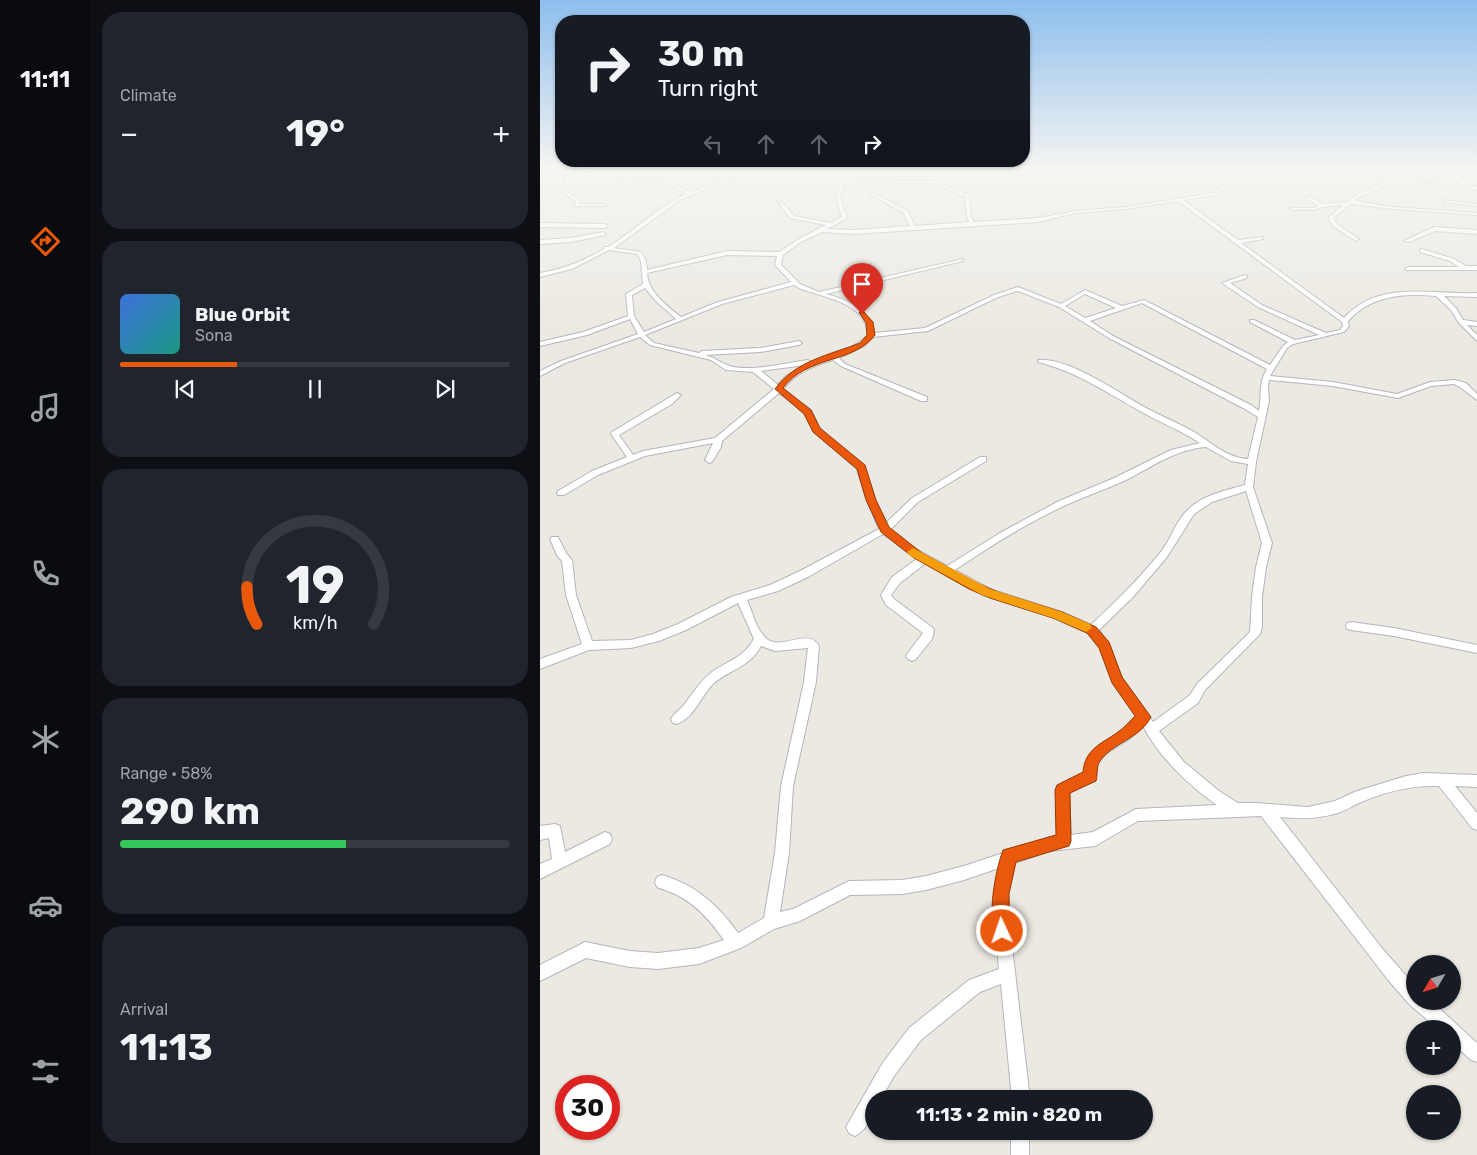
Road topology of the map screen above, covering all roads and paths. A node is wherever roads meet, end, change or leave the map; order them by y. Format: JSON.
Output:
{"nodes":[{"id":1,"x":645,"y":224,"type":"edge"},
{"id":2,"x":826,"y":224,"type":"edge"},
{"id":3,"x":911,"y":224,"type":"edge"},
{"id":4,"x":973,"y":224,"type":"edge"},
{"id":5,"x":1211,"y":224,"type":"edge"},
{"id":6,"x":1335,"y":224,"type":"edge"},
{"id":7,"x":540,"y":225,"type":"edge"},
{"id":8,"x":832,"y":225,"type":"joint"},
{"id":9,"x":605,"y":226,"type":"dead end"},
{"id":10,"x":913,"y":227,"type":"junction"},
{"id":11,"x":821,"y":230,"type":"junction"},
{"id":12,"x":1477,"y":232,"type":"edge"},
{"id":13,"x":602,"y":234,"type":"dead end"},
{"id":14,"x":1261,"y":238,"type":"dead end"},
{"id":15,"x":1356,"y":239,"type":"dead end"},
{"id":16,"x":1407,"y":241,"type":"dead end"},
{"id":17,"x":540,"y":242,"type":"edge"},
{"id":18,"x":1236,"y":242,"type":"junction"},
{"id":19,"x":606,"y":248,"type":"junction"},
{"id":20,"x":1422,"y":251,"type":"dead end"},
{"id":21,"x":780,"y":254,"type":"junction"},
{"id":22,"x":961,"y":260,"type":"dead end"},
{"id":23,"x":1465,"y":268,"type":"junction"},
{"id":24,"x":1477,"y":268,"type":"edge"},
{"id":25,"x":1408,"y":269,"type":"dead end"},
{"id":26,"x":645,"y":272,"type":"junction"},
{"id":27,"x":540,"y":275,"type":"edge"},
{"id":28,"x":1245,"y":277,"type":"dead end"},
{"id":29,"x":794,"y":283,"type":"junction"},
{"id":30,"x":646,"y":285,"type":"junction"},
{"id":31,"x":820,"y":293,"type":"junction"},
{"id":32,"x":1437,"y":293,"type":"junction"},
{"id":33,"x":1477,"y":295,"type":"edge"},
{"id":34,"x":1060,"y":306,"type":"junction"},
{"id":35,"x":1122,"y":308,"type":"junction"},
{"id":36,"x":631,"y":317,"type":"junction"},
{"id":37,"x":681,"y":320,"type":"junction"},
{"id":38,"x":1083,"y":321,"type":"junction"},
{"id":39,"x":1252,"y":321,"type":"dead end"},
{"id":40,"x":1345,"y":321,"type":"junction"},
{"id":41,"x":1461,"y":322,"type":"junction"},
{"id":42,"x":1477,"y":324,"type":"edge"},
{"id":43,"x":641,"y":335,"type":"junction"},
{"id":44,"x":871,"y":335,"type":"junction"},
{"id":45,"x":1325,"y":335,"type":"junction"},
{"id":46,"x":1477,"y":339,"type":"edge"},
{"id":47,"x":1293,"y":342,"type":"junction"},
{"id":48,"x":799,"y":343,"type":"dead end"},
{"id":49,"x":540,"y":344,"type":"edge"},
{"id":50,"x":691,"y":354,"type":"junction"},
{"id":51,"x":833,"y":356,"type":"junction"},
{"id":52,"x":813,"y":361,"type":"junction"},
{"id":53,"x":1040,"y":361,"type":"dead end"},
{"id":54,"x":1270,"y":368,"type":"junction"},
{"id":55,"x":755,"y":370,"type":"junction"},
{"id":56,"x":540,"y":374,"type":"edge"},
{"id":57,"x":1266,"y":378,"type":"junction"},
{"id":58,"x":779,"y":389,"type":"junction"},
{"id":59,"x":677,"y":395,"type":"dead end"},
{"id":60,"x":1477,"y":398,"type":"edge"},
{"id":61,"x":924,"y":399,"type":"dead end"},
{"id":62,"x":1261,"y":416,"type":"junction"},
{"id":63,"x":718,"y":440,"type":"junction"},
{"id":64,"x":1207,"y":445,"type":"junction"},
{"id":65,"x":632,"y":459,"type":"junction"},
{"id":66,"x":983,"y":459,"type":"dead end"},
{"id":67,"x":709,"y":460,"type":"dead end"},
{"id":68,"x":1252,"y":462,"type":"junction"},
{"id":69,"x":1249,"y":487,"type":"junction"},
{"id":70,"x":561,"y":492,"type":"dead end"},
{"id":71,"x":884,"y":530,"type":"junction"},
{"id":72,"x":555,"y":539,"type":"dead end"},
{"id":73,"x":924,"y":559,"type":"junction"},
{"id":74,"x":946,"y":571,"type":"junction"},
{"id":75,"x":741,"y":598,"type":"junction"},
{"id":76,"x":1351,"y":626,"type":"dead end"},
{"id":77,"x":1092,"y":630,"type":"junction"},
{"id":78,"x":760,"y":639,"type":"junction"},
{"id":79,"x":588,"y":646,"type":"junction"},
{"id":80,"x":1477,"y":649,"type":"edge"},
{"id":81,"x":912,"y":656,"type":"dead end"},
{"id":82,"x":540,"y":664,"type":"edge"},
{"id":83,"x":1144,"y":717,"type":"junction"},
{"id":84,"x":677,"y":719,"type":"dead end"},
{"id":85,"x":1151,"y":730,"type":"junction"},
{"id":86,"x":1442,"y":780,"type":"junction"},
{"id":87,"x":1477,"y":781,"type":"edge"},
{"id":88,"x":1236,"y":810,"type":"junction"},
{"id":89,"x":1266,"y":810,"type":"junction"},
{"id":90,"x":1477,"y":823,"type":"edge"},
{"id":91,"x":540,"y":833,"type":"edge"},
{"id":92,"x":605,"y":839,"type":"dead end"},
{"id":93,"x":1064,"y":841,"type":"junction"},
{"id":94,"x":1009,"y":856,"type":"junction"},
{"id":95,"x":559,"y":861,"type":"junction"},
{"id":96,"x":540,"y":872,"type":"edge"},
{"id":97,"x":662,"y":882,"type":"dead end"},
{"id":98,"x":772,"y":922,"type":"junction"},
{"id":99,"x":736,"y":943,"type":"junction"},
{"id":100,"x":540,"y":973,"type":"edge"},
{"id":101,"x":1007,"y":974,"type":"junction"},
{"id":102,"x":1406,"y":988,"type":"edge"},
{"id":103,"x":1429,"y":1010,"type":"edge"},
{"id":104,"x":1440,"y":1020,"type":"edge"},
{"id":105,"x":1461,"y":1039,"type":"edge"},
{"id":106,"x":1477,"y":1054,"type":"edge"},
{"id":107,"x":1020,"y":1090,"type":"edge"},
{"id":108,"x":855,"y":1127,"type":"dead end"},
{"id":109,"x":1020,"y":1140,"type":"edge"},
{"id":110,"x":1020,"y":1155,"type":"edge"}],
"edges":[{"from":1,"to":19,"type":"street"},
{"from":2,"to":8,"type":"street"},
{"from":3,"to":10,"type":"street"},
{"from":4,"to":10,"type":"street"},
{"from":5,"to":18,"type":"street"},
{"from":6,"to":15,"type":"street"},
{"from":7,"to":9,"type":"street"},
{"from":8,"to":11,"type":"street"},
{"from":10,"to":11,"type":"street"},
{"from":11,"to":21,"type":"street"},
{"from":12,"to":16,"type":"street"},
{"from":13,"to":17,"type":"street"},
{"from":14,"to":18,"type":"street"},
{"from":18,"to":40,"type":"street"},
{"from":19,"to":26,"type":"street"},
{"from":19,"to":27,"type":"street"},
{"from":20,"to":23,"type":"street"},
{"from":21,"to":26,"type":"street"},
{"from":21,"to":29,"type":"street"},
{"from":22,"to":31,"type":"street"},
{"from":23,"to":24,"type":"street"},
{"from":23,"to":25,"type":"street"},
{"from":26,"to":30,"type":"street"},
{"from":28,"to":45,"type":"street"},
{"from":29,"to":31,"type":"street"},
{"from":29,"to":37,"type":"street"},
{"from":30,"to":36,"type":"street"},
{"from":30,"to":37,"type":"street"},
{"from":31,"to":44,"type":"street"},
{"from":32,"to":33,"type":"street"},
{"from":32,"to":40,"type":"street"},
{"from":32,"to":41,"type":"street"},
{"from":34,"to":35,"type":"street"},
{"from":34,"to":38,"type":"street"},
{"from":34,"to":44,"type":"street"},
{"from":35,"to":38,"type":"street"},
{"from":35,"to":54,"type":"street"},
{"from":36,"to":43,"type":"street"},
{"from":36,"to":49,"type":"street"},
{"from":37,"to":43,"type":"street"},
{"from":38,"to":62,"type":"street"},
{"from":39,"to":47,"type":"street"},
{"from":40,"to":45,"type":"street"},
{"from":41,"to":42,"type":"street"},
{"from":41,"to":46,"type":"street"},
{"from":43,"to":50,"type":"street"},
{"from":43,"to":56,"type":"street"},
{"from":44,"to":51,"type":"street"},
{"from":45,"to":47,"type":"street"},
{"from":47,"to":54,"type":"street"},
{"from":48,"to":50,"type":"street"},
{"from":50,"to":55,"type":"street"},
{"from":51,"to":52,"type":"street"},
{"from":51,"to":61,"type":"street"},
{"from":52,"to":55,"type":"street"},
{"from":52,"to":58,"type":"street"},
{"from":53,"to":64,"type":"street"},
{"from":54,"to":57,"type":"street"},
{"from":55,"to":58,"type":"street"},
{"from":57,"to":60,"type":"street"},
{"from":57,"to":62,"type":"street"},
{"from":58,"to":63,"type":"street"},
{"from":58,"to":71,"type":"street"},
{"from":59,"to":65,"type":"street"},
{"from":62,"to":68,"type":"street"},
{"from":63,"to":65,"type":"street"},
{"from":63,"to":67,"type":"street"},
{"from":64,"to":68,"type":"street"},
{"from":64,"to":74,"type":"street"},
{"from":65,"to":70,"type":"street"},
{"from":66,"to":71,"type":"street"},
{"from":68,"to":69,"type":"street"},
{"from":69,"to":77,"type":"street"},
{"from":69,"to":85,"type":"street"},
{"from":71,"to":73,"type":"street"},
{"from":71,"to":75,"type":"street"},
{"from":72,"to":79,"type":"street"},
{"from":73,"to":74,"type":"street"},
{"from":73,"to":81,"type":"street"},
{"from":74,"to":77,"type":"street"},
{"from":75,"to":78,"type":"street"},
{"from":75,"to":79,"type":"street"},
{"from":76,"to":80,"type":"street"},
{"from":77,"to":83,"type":"street"},
{"from":78,"to":84,"type":"street"},
{"from":78,"to":98,"type":"street"},
{"from":79,"to":82,"type":"street"},
{"from":83,"to":85,"type":"street"},
{"from":83,"to":93,"type":"street"},
{"from":85,"to":88,"type":"street"},
{"from":86,"to":87,"type":"street"},
{"from":86,"to":89,"type":"street"},
{"from":86,"to":90,"type":"street"},
{"from":88,"to":89,"type":"street"},
{"from":88,"to":93,"type":"street"},
{"from":89,"to":102,"type":"street"},
{"from":91,"to":95,"type":"street"},
{"from":92,"to":95,"type":"street"},
{"from":93,"to":94,"type":"street"},
{"from":94,"to":98,"type":"street"},
{"from":94,"to":101,"type":"street"},
{"from":95,"to":96,"type":"street"},
{"from":97,"to":99,"type":"street"},
{"from":98,"to":99,"type":"street"},
{"from":99,"to":100,"type":"street"},
{"from":101,"to":107,"type":"street"},
{"from":101,"to":108,"type":"street"},
{"from":103,"to":104,"type":"street"},
{"from":105,"to":106,"type":"street"},
{"from":109,"to":110,"type":"street"}]}
